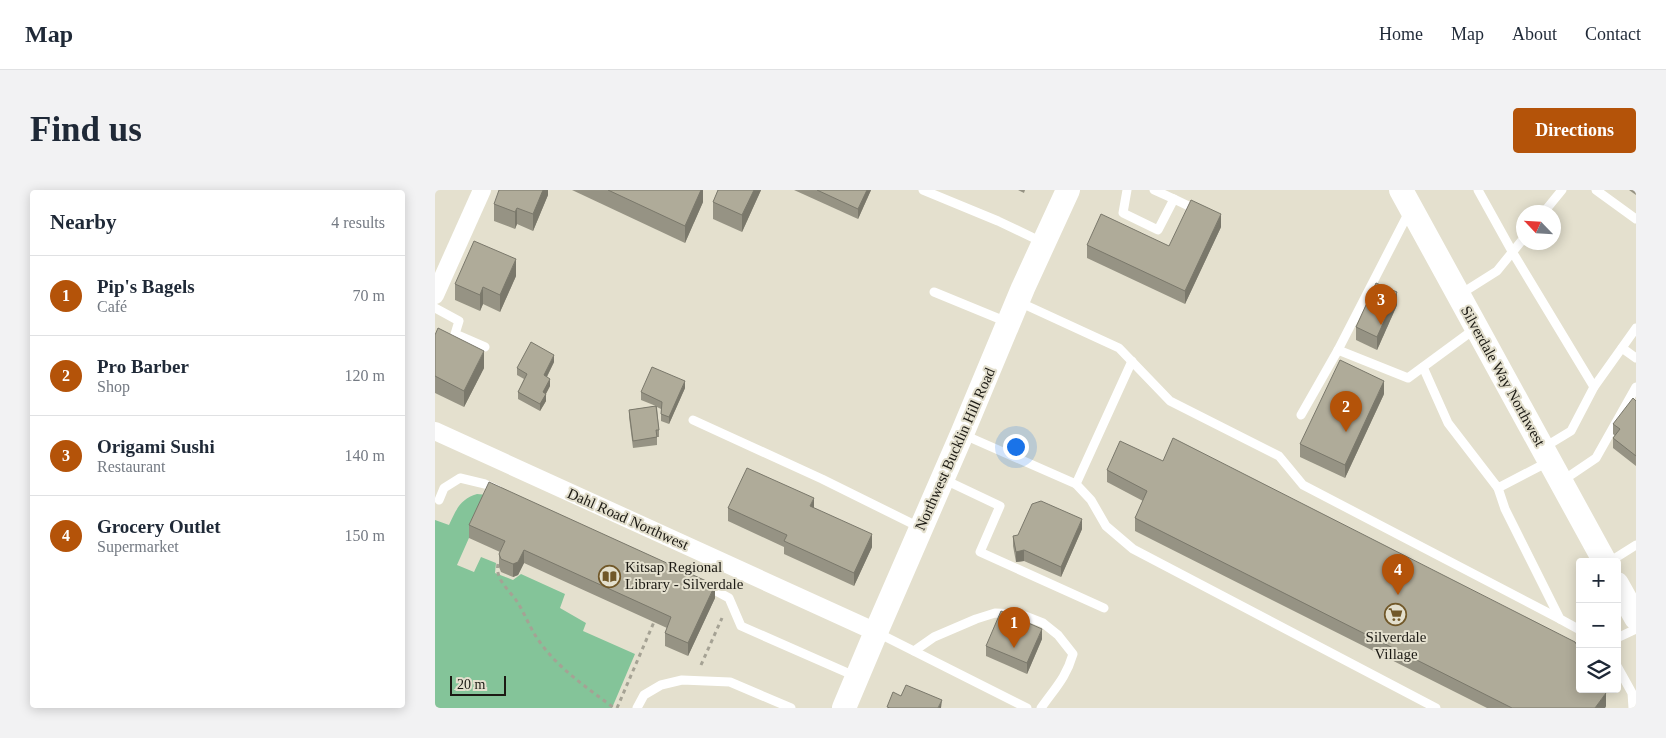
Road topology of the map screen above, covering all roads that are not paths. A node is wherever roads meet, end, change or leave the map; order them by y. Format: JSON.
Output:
{"nodes":[{"id":1,"x":481,"y":190,"type":"edge"},
{"id":2,"x":923,"y":190,"type":"edge"},
{"id":3,"x":1068,"y":190,"type":"edge"},
{"id":4,"x":1127,"y":190,"type":"edge"},
{"id":5,"x":1154,"y":190,"type":"edge"},
{"id":6,"x":1478,"y":190,"type":"edge"},
{"id":7,"x":1562,"y":190,"type":"edge"},
{"id":8,"x":1596,"y":190,"type":"edge"},
{"id":9,"x":1174,"y":199,"type":"junction"},
{"id":10,"x":1406,"y":199,"type":"edge"},
{"id":11,"x":1550,"y":205,"type":"edge"},
{"id":12,"x":1210,"y":215,"type":"edge"},
{"id":13,"x":1636,"y":219,"type":"edge"},
{"id":14,"x":1045,"y":243,"type":"junction"},
{"id":15,"x":1516,"y":249,"type":"edge"},
{"id":16,"x":1513,"y":253,"type":"junction"},
{"id":17,"x":934,"y":292,"type":"dead end"},
{"id":18,"x":435,"y":295,"type":"edge"},
{"id":19,"x":1459,"y":295,"type":"junction"},
{"id":20,"x":435,"y":308,"type":"edge"},
{"id":21,"x":1014,"y":312,"type":"junction"},
{"id":22,"x":1476,"y":328,"type":"junction"},
{"id":23,"x":1636,"y":328,"type":"edge"},
{"id":24,"x":485,"y":347,"type":"dead end"},
{"id":25,"x":1622,"y":348,"type":"junction"},
{"id":26,"x":1338,"y":350,"type":"junction"},
{"id":27,"x":1636,"y":358,"type":"edge"},
{"id":28,"x":1132,"y":361,"type":"junction"},
{"id":29,"x":1423,"y":367,"type":"junction"},
{"id":30,"x":1594,"y":387,"type":"junction"},
{"id":31,"x":1636,"y":387,"type":"edge"},
{"id":32,"x":1301,"y":415,"type":"dead end"},
{"id":33,"x":693,"y":420,"type":"dead end"},
{"id":34,"x":435,"y":431,"type":"edge"},
{"id":35,"x":962,"y":434,"type":"junction"},
{"id":36,"x":1546,"y":455,"type":"junction"},
{"id":37,"x":942,"y":478,"type":"junction"},
{"id":38,"x":1561,"y":482,"type":"junction"},
{"id":39,"x":1076,"y":484,"type":"junction"},
{"id":40,"x":1498,"y":488,"type":"junction"},
{"id":41,"x":503,"y":492,"type":"edge"},
{"id":42,"x":439,"y":500,"type":"dead end"},
{"id":43,"x":921,"y":528,"type":"junction"},
{"id":44,"x":1636,"y":545,"type":"edge"},
{"id":45,"x":1605,"y":558,"type":"edge"},
{"id":46,"x":1614,"y":558,"type":"edge"},
{"id":47,"x":698,"y":582,"type":"edge"},
{"id":48,"x":1621,"y":591,"type":"edge"},
{"id":49,"x":1104,"y":608,"type":"dead end"},
{"id":50,"x":1635,"y":616,"type":"edge"},
{"id":51,"x":1561,"y":619,"type":"junction"},
{"id":52,"x":1576,"y":628,"type":"edge"},
{"id":53,"x":876,"y":632,"type":"junction"},
{"id":54,"x":1621,"y":633,"type":"edge"},
{"id":55,"x":914,"y":651,"type":"junction"},
{"id":56,"x":1621,"y":673,"type":"edge"},
{"id":57,"x":857,"y":677,"type":"junction"},
{"id":58,"x":637,"y":708,"type":"edge"},
{"id":59,"x":791,"y":708,"type":"edge"},
{"id":60,"x":844,"y":708,"type":"edge"},
{"id":61,"x":1027,"y":708,"type":"edge"},
{"id":62,"x":1041,"y":708,"type":"edge"},
{"id":63,"x":1436,"y":708,"type":"edge"},
{"id":64,"x":1633,"y":708,"type":"edge"}],
"edges":[{"from":1,"to":18,"type":"street"},
{"from":2,"to":14,"type":"lane"},
{"from":3,"to":14,"type":"main road","name":"Northwest Bucklin Hill Road"},
{"from":4,"to":9,"type":"lane"},
{"from":5,"to":9,"type":"lane"},
{"from":6,"to":16,"type":"lane"},
{"from":7,"to":11,"type":"lane"},
{"from":8,"to":13,"type":"lane"},
{"from":9,"to":12,"type":"lane"},
{"from":10,"to":19,"type":"main road","name":"Silverdale Way Northwest"},
{"from":10,"to":26,"type":"lane"},
{"from":14,"to":21,"type":"main road","name":"Northwest Bucklin Hill Road"},
{"from":15,"to":16,"type":"lane"},
{"from":16,"to":19,"type":"lane"},
{"from":16,"to":30,"type":"lane"},
{"from":17,"to":21,"type":"lane"},
{"from":19,"to":22,"type":"main road","name":"Silverdale Way Northwest"},
{"from":20,"to":24,"type":"lane"},
{"from":21,"to":28,"type":"lane"},
{"from":21,"to":35,"type":"main road","name":"Northwest Bucklin Hill Road"},
{"from":22,"to":29,"type":"lane"},
{"from":22,"to":36,"type":"main road","name":"Silverdale Way Northwest"},
{"from":23,"to":25,"type":"lane"},
{"from":25,"to":27,"type":"lane"},
{"from":25,"to":30,"type":"lane"},
{"from":26,"to":29,"type":"lane"},
{"from":26,"to":32,"type":"lane"},
{"from":28,"to":39,"type":"lane"},
{"from":28,"to":51,"type":"lane"},
{"from":29,"to":40,"type":"lane"},
{"from":30,"to":36,"type":"lane"},
{"from":31,"to":38,"type":"lane"},
{"from":33,"to":43,"type":"lane"},
{"from":34,"to":53,"type":"street","name":"Dahl Road Northwest"},
{"from":35,"to":37,"type":"main road","name":"Northwest Bucklin Hill Road"},
{"from":35,"to":39,"type":"lane"},
{"from":36,"to":38,"type":"main road","name":"Silverdale Way Northwest"},
{"from":36,"to":40,"type":"lane"},
{"from":37,"to":43,"type":"main road","name":"Northwest Bucklin Hill Road"},
{"from":37,"to":49,"type":"lane"},
{"from":38,"to":45,"type":"main road","name":"Silverdale Way Northwest"},
{"from":39,"to":63,"type":"lane"},
{"from":40,"to":51,"type":"lane"},
{"from":41,"to":42,"type":"lane"},
{"from":43,"to":53,"type":"main road","name":"Northwest Bucklin Hill Road"},
{"from":44,"to":46,"type":"lane"},
{"from":47,"to":57,"type":"lane"},
{"from":48,"to":50,"type":"main road"},
{"from":50,"to":54,"type":"lane"},
{"from":51,"to":52,"type":"lane"},
{"from":53,"to":55,"type":"lane"},
{"from":53,"to":57,"type":"main road","name":"Northwest Bucklin Hill Road"},
{"from":55,"to":61,"type":"lane"},
{"from":55,"to":62,"type":"lane"},
{"from":56,"to":64,"type":"lane"},
{"from":57,"to":60,"type":"main road","name":"Northwest Bucklin Hill Road"},
{"from":58,"to":59,"type":"lane"}]}
